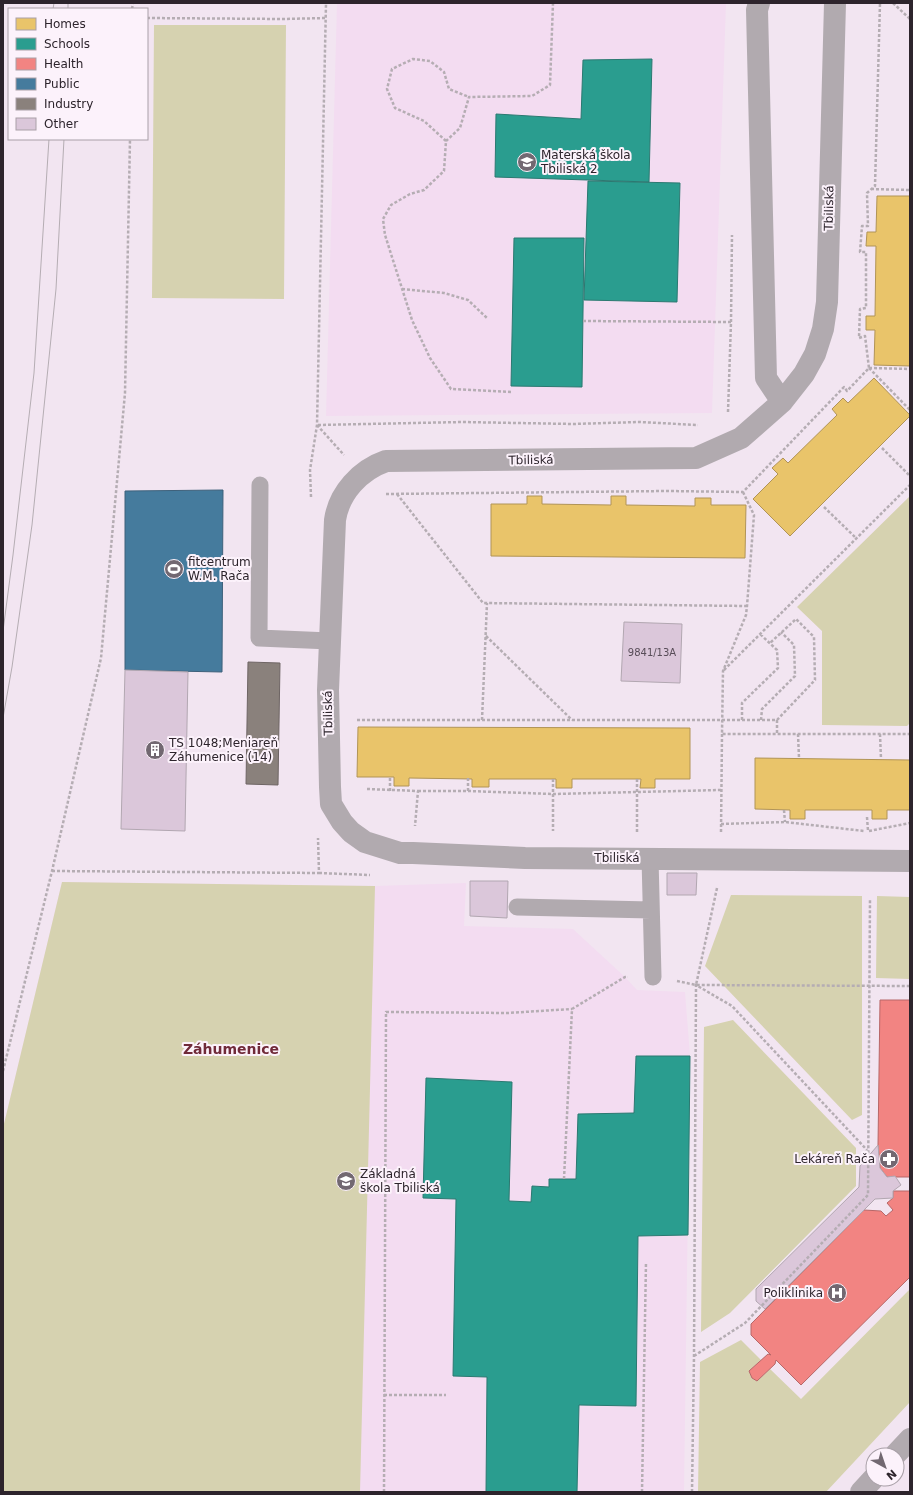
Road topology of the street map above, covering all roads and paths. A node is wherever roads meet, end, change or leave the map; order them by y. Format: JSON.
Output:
{"nodes":[{"id":1,"x":553,"y":3,"type":"edge"},
{"id":2,"x":758,"y":3,"type":"edge"},
{"id":3,"x":835,"y":3,"type":"edge"},
{"id":4,"x":893,"y":3,"type":"edge"},
{"id":5,"x":148,"y":18,"type":"edge"},
{"id":6,"x":326,"y":18,"type":"dead end"},
{"id":7,"x":910,"y":19,"type":"edge"},
{"id":8,"x":469,"y":97,"type":"junction"},
{"id":9,"x":130,"y":140,"type":"edge"},
{"id":10,"x":446,"y":141,"type":"junction"},
{"id":11,"x":871,"y":189,"type":"dead end"},
{"id":12,"x":910,"y":190,"type":"edge"},
{"id":13,"x":732,"y":230,"type":"dead end"},
{"id":14,"x":402,"y":289,"type":"junction"},
{"id":15,"x":488,"y":319,"type":"dead end"},
{"id":16,"x":583,"y":322,"type":"dead end"},
{"id":17,"x":731,"y":322,"type":"junction"},
{"id":18,"x":910,"y":369,"type":"edge"},
{"id":19,"x":511,"y":392,"type":"dead end"},
{"id":20,"x":782,"y":402,"type":"junction"},
{"id":21,"x":910,"y":410,"type":"edge"},
{"id":22,"x":724,"y":417,"type":"dead end"},
{"id":23,"x":317,"y":425,"type":"dead end"},
{"id":24,"x":704,"y":426,"type":"dead end"},
{"id":25,"x":882,"y":448,"type":"dead end"},
{"id":26,"x":910,"y":476,"type":"edge"},
{"id":27,"x":260,"y":484,"type":"dead end"},
{"id":28,"x":910,"y":486,"type":"edge"},
{"id":29,"x":744,"y":492,"type":"dead end"},
{"id":30,"x":397,"y":494,"type":"dead end"},
{"id":31,"x":824,"y":507,"type":"dead end"},
{"id":32,"x":856,"y":539,"type":"junction"},
{"id":33,"x":487,"y":603,"type":"junction"},
{"id":34,"x":747,"y":606,"type":"junction"},
{"id":35,"x":781,"y":632,"type":"junction"},
{"id":36,"x":760,"y":634,"type":"junction"},
{"id":37,"x":486,"y":636,"type":"junction"},
{"id":38,"x":330,"y":641,"type":"junction"},
{"id":39,"x":770,"y":643,"type":"junction"},
{"id":40,"x":723,"y":671,"type":"junction"},
{"id":41,"x":362,"y":720,"type":"dead end"},
{"id":42,"x":482,"y":720,"type":"junction"},
{"id":43,"x":572,"y":720,"type":"junction"},
{"id":44,"x":723,"y":720,"type":"junction"},
{"id":45,"x":742,"y":720,"type":"junction"},
{"id":46,"x":762,"y":720,"type":"junction"},
{"id":47,"x":777,"y":720,"type":"junction"},
{"id":48,"x":722,"y":734,"type":"junction"},
{"id":49,"x":777,"y":734,"type":"junction"},
{"id":50,"x":798,"y":734,"type":"junction"},
{"id":51,"x":880,"y":734,"type":"junction"},
{"id":52,"x":910,"y":734,"type":"edge"},
{"id":53,"x":799,"y":758,"type":"dead end"},
{"id":54,"x":881,"y":759,"type":"dead end"},
{"id":55,"x":390,"y":777,"type":"dead end"},
{"id":56,"x":468,"y":778,"type":"dead end"},
{"id":57,"x":553,"y":779,"type":"dead end"},
{"id":58,"x":637,"y":779,"type":"dead end"},
{"id":59,"x":367,"y":789,"type":"dead end"},
{"id":60,"x":721,"y":790,"type":"junction"},
{"id":61,"x":390,"y":791,"type":"junction"},
{"id":62,"x":418,"y":791,"type":"junction"},
{"id":63,"x":468,"y":791,"type":"junction"},
{"id":64,"x":637,"y":793,"type":"junction"},
{"id":65,"x":553,"y":794,"type":"junction"},
{"id":66,"x":784,"y":810,"type":"dead end"},
{"id":67,"x":554,"y":812,"type":"dead end"},
{"id":68,"x":867,"y":817,"type":"dead end"},
{"id":69,"x":785,"y":822,"type":"junction"},
{"id":70,"x":910,"y":823,"type":"edge"},
{"id":71,"x":721,"y":824,"type":"junction"},
{"id":72,"x":637,"y":828,"type":"dead end"},
{"id":73,"x":868,"y":831,"type":"junction"},
{"id":74,"x":721,"y":836,"type":"dead end"},
{"id":75,"x":413,"y":853,"type":"junction"},
{"id":76,"x":650,"y":858,"type":"junction"},
{"id":77,"x":910,"y":861,"type":"edge"},
{"id":78,"x":719,"y":881,"type":"dead end"},
{"id":79,"x":870,"y":899,"type":"dead end"},
{"id":80,"x":517,"y":907,"type":"dead end"},
{"id":81,"x":651,"y":910,"type":"junction"},
{"id":82,"x":653,"y":977,"type":"junction"},
{"id":83,"x":696,"y":985,"type":"junction"},
{"id":84,"x":870,"y":985,"type":"junction"},
{"id":85,"x":910,"y":986,"type":"edge"},
{"id":86,"x":572,"y":1009,"type":"junction"},
{"id":87,"x":3,"y":1070,"type":"edge"},
{"id":88,"x":868,"y":1150,"type":"junction"},
{"id":89,"x":564,"y":1179,"type":"dead end"},
{"id":90,"x":646,"y":1262,"type":"dead end"},
{"id":91,"x":694,"y":1356,"type":"junction"},
{"id":92,"x":384,"y":1395,"type":"junction"},
{"id":93,"x":446,"y":1396,"type":"dead end"},
{"id":94,"x":910,"y":1439,"type":"edge"},
{"id":95,"x":902,"y":1447,"type":"edge"},
{"id":96,"x":384,"y":1492,"type":"edge"},
{"id":97,"x":642,"y":1492,"type":"edge"},
{"id":98,"x":692,"y":1492,"type":"edge"}],
"edges":[{"from":1,"to":8,"type":"path"},
{"from":2,"to":20,"type":"street"},
{"from":3,"to":20,"type":"street","name":"Tbiliská"},
{"from":4,"to":7,"type":"path"},
{"from":5,"to":6,"type":"path"},
{"from":8,"to":10,"type":"path"},
{"from":8,"to":10,"type":"path"},
{"from":9,"to":87,"type":"path"},
{"from":10,"to":14,"type":"path"},
{"from":11,"to":12,"type":"path"},
{"from":13,"to":17,"type":"path"},
{"from":14,"to":15,"type":"path"},
{"from":14,"to":19,"type":"path"},
{"from":16,"to":17,"type":"path"},
{"from":17,"to":22,"type":"path"},
{"from":18,"to":21,"type":"path"},
{"from":20,"to":38,"type":"street","name":"Tbiliská"},
{"from":23,"to":24,"type":"path"},
{"from":25,"to":26,"type":"path"},
{"from":27,"to":38,"type":"lane"},
{"from":28,"to":32,"type":"path"},
{"from":29,"to":34,"type":"path"},
{"from":30,"to":33,"type":"path"},
{"from":31,"to":32,"type":"path"},
{"from":32,"to":36,"type":"path"},
{"from":33,"to":34,"type":"path"},
{"from":33,"to":37,"type":"path"},
{"from":34,"to":40,"type":"path"},
{"from":35,"to":39,"type":"path"},
{"from":35,"to":46,"type":"path"},
{"from":35,"to":47,"type":"path"},
{"from":36,"to":39,"type":"path"},
{"from":36,"to":40,"type":"path"},
{"from":37,"to":42,"type":"path"},
{"from":37,"to":43,"type":"path"},
{"from":38,"to":75,"type":"street","name":"Tbiliská"},
{"from":39,"to":45,"type":"path"},
{"from":40,"to":44,"type":"path"},
{"from":41,"to":42,"type":"path"},
{"from":42,"to":43,"type":"path"},
{"from":43,"to":44,"type":"path"},
{"from":44,"to":45,"type":"path"},
{"from":44,"to":48,"type":"path"},
{"from":45,"to":46,"type":"path"},
{"from":46,"to":47,"type":"path"},
{"from":47,"to":49,"type":"path"},
{"from":48,"to":49,"type":"path"},
{"from":48,"to":60,"type":"path"},
{"from":49,"to":50,"type":"path"},
{"from":50,"to":51,"type":"path"},
{"from":50,"to":53,"type":"path"},
{"from":51,"to":52,"type":"path"},
{"from":51,"to":54,"type":"path"},
{"from":55,"to":61,"type":"path"},
{"from":56,"to":63,"type":"path"},
{"from":57,"to":65,"type":"path"},
{"from":58,"to":64,"type":"path"},
{"from":59,"to":61,"type":"path"},
{"from":60,"to":64,"type":"path"},
{"from":60,"to":71,"type":"path"},
{"from":61,"to":62,"type":"path"},
{"from":62,"to":63,"type":"path"},
{"from":62,"to":75,"type":"path"},
{"from":63,"to":65,"type":"path"},
{"from":64,"to":65,"type":"path"},
{"from":64,"to":72,"type":"path"},
{"from":65,"to":67,"type":"path"},
{"from":66,"to":69,"type":"path"},
{"from":68,"to":73,"type":"path"},
{"from":69,"to":71,"type":"path"},
{"from":69,"to":73,"type":"path"},
{"from":70,"to":73,"type":"path"},
{"from":71,"to":74,"type":"path"},
{"from":75,"to":76,"type":"street","name":"Tbiliská"},
{"from":76,"to":77,"type":"street","name":"Tbiliská"},
{"from":76,"to":81,"type":"lane"},
{"from":78,"to":83,"type":"path"},
{"from":79,"to":84,"type":"path"},
{"from":80,"to":81,"type":"lane"},
{"from":81,"to":82,"type":"lane"},
{"from":82,"to":83,"type":"path"},
{"from":82,"to":86,"type":"path"},
{"from":83,"to":84,"type":"path"},
{"from":83,"to":88,"type":"path"},
{"from":83,"to":91,"type":"path"},
{"from":84,"to":85,"type":"path"},
{"from":84,"to":88,"type":"path"},
{"from":86,"to":89,"type":"path"},
{"from":86,"to":92,"type":"path"},
{"from":88,"to":91,"type":"path"},
{"from":90,"to":97,"type":"path"},
{"from":91,"to":98,"type":"path"},
{"from":92,"to":93,"type":"path"},
{"from":92,"to":96,"type":"path"},
{"from":94,"to":95,"type":"street"}]}
